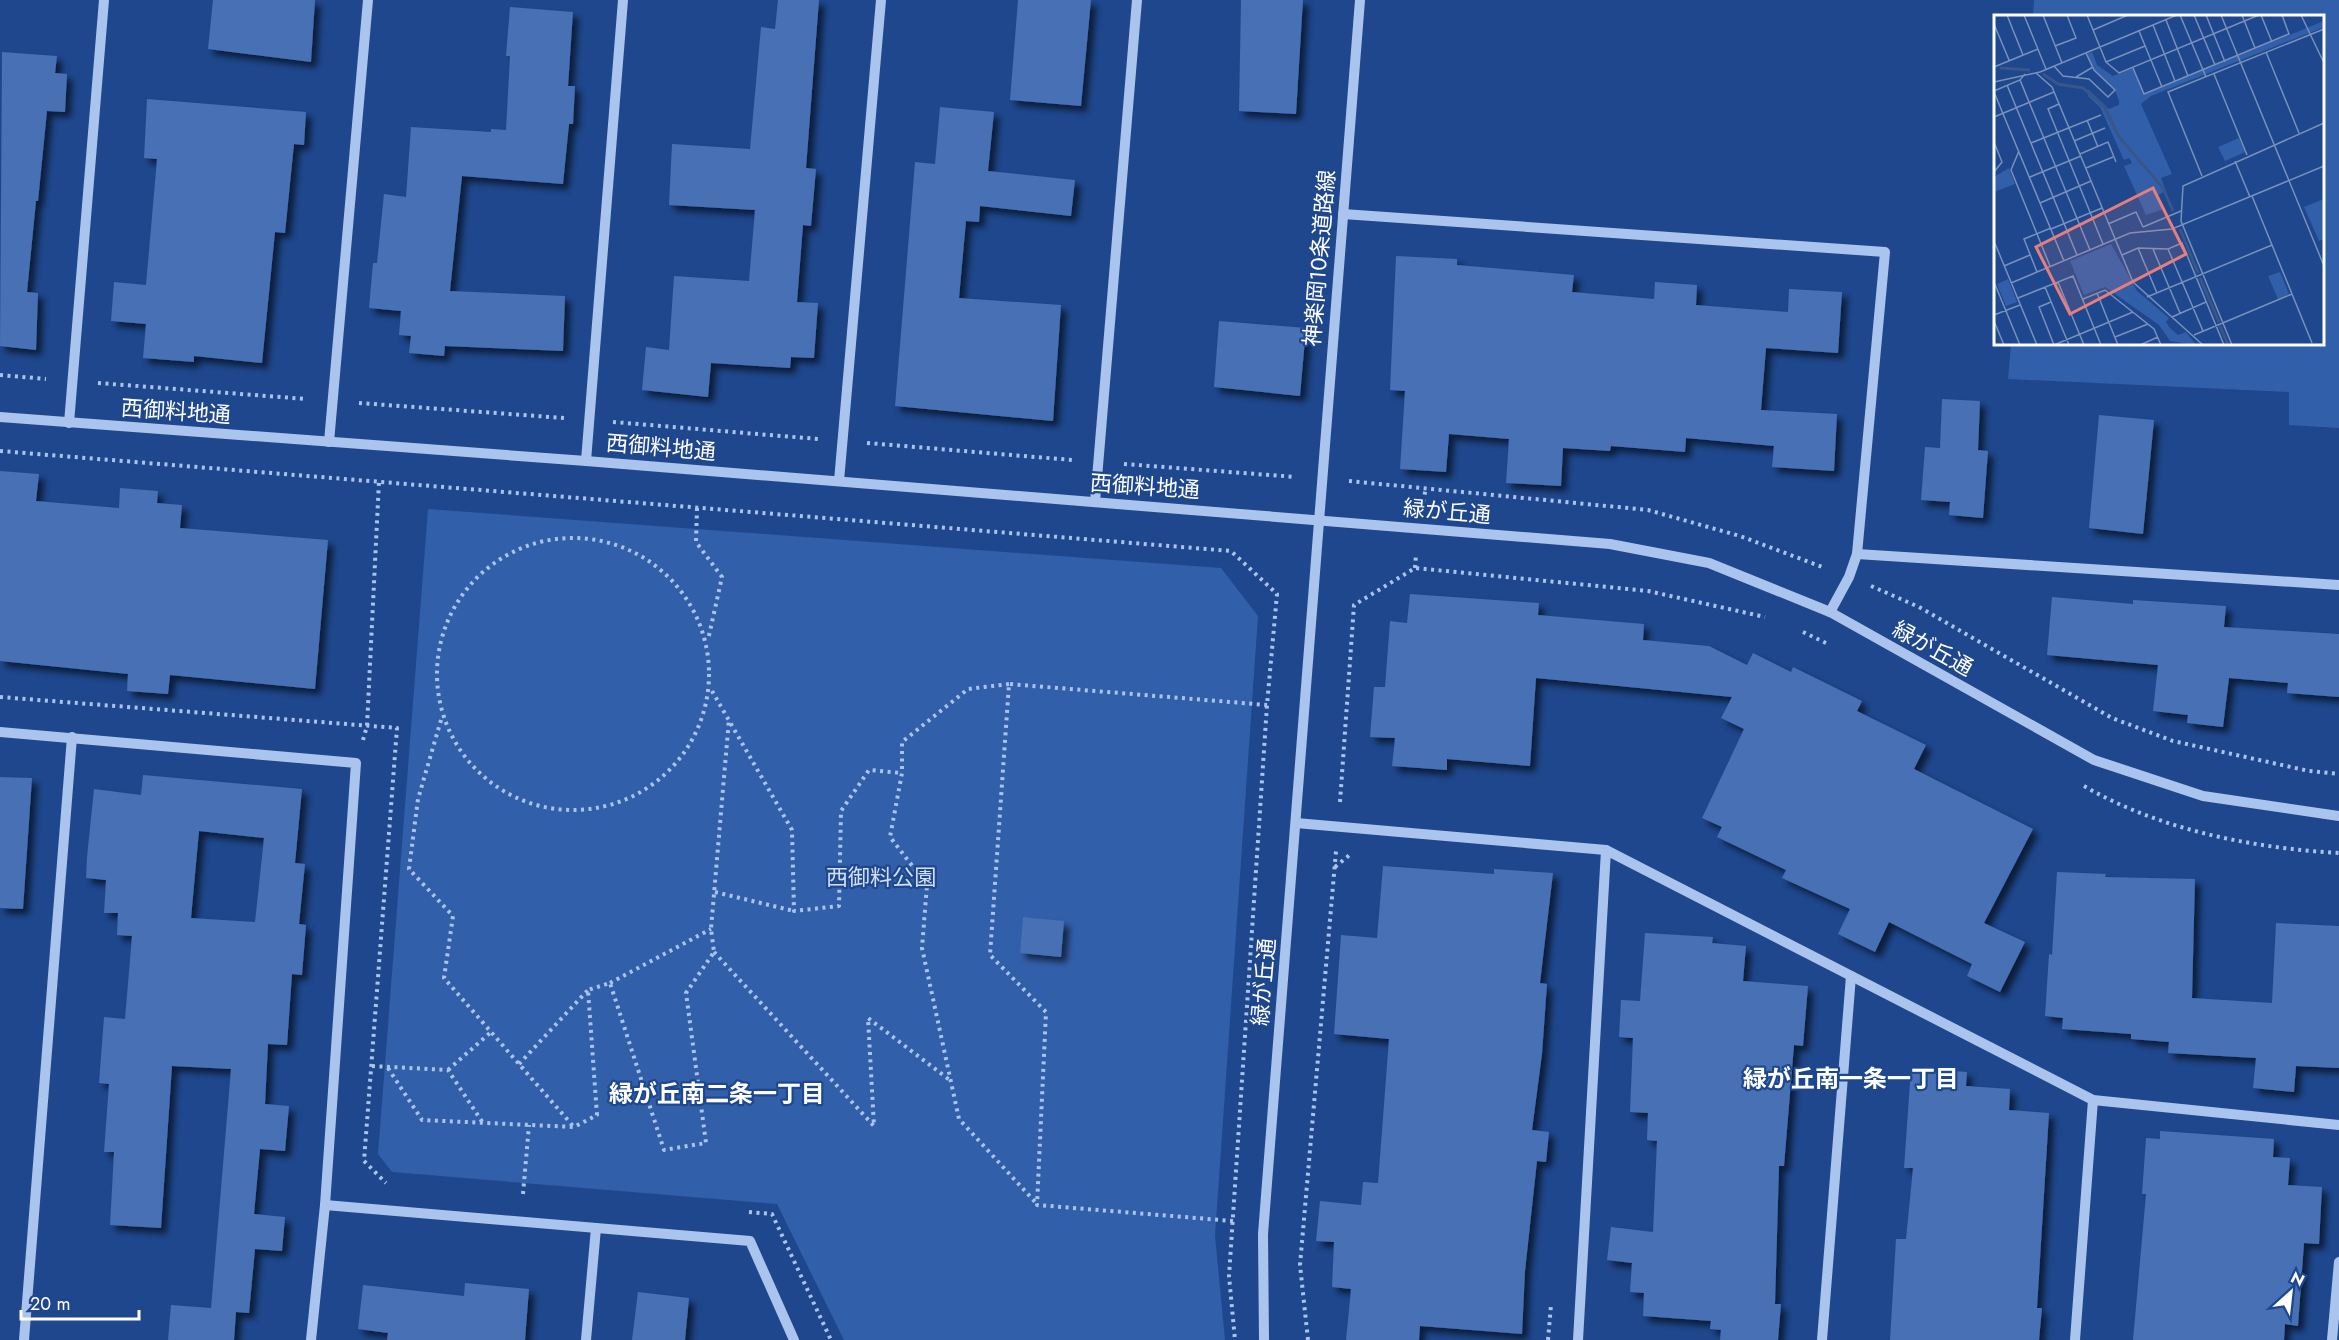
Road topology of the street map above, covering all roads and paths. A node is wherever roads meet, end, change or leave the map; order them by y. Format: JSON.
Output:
{"nodes":[{"id":1,"x":104,"y":0,"type":"edge"},
{"id":2,"x":368,"y":0,"type":"edge"},
{"id":3,"x":623,"y":0,"type":"edge"},
{"id":4,"x":881,"y":0,"type":"edge"},
{"id":5,"x":1137,"y":0,"type":"edge"},
{"id":6,"x":1359,"y":0,"type":"edge"},
{"id":7,"x":1342,"y":214,"type":"junction"},
{"id":8,"x":0,"y":375,"type":"edge"},
{"id":9,"x":72,"y":381,"type":"junction"},
{"id":10,"x":332,"y":401,"type":"junction"},
{"id":11,"x":0,"y":417,"type":"edge"},
{"id":12,"x":589,"y":420,"type":"junction"},
{"id":13,"x":69,"y":423,"type":"junction"},
{"id":14,"x":843,"y":441,"type":"junction"},
{"id":15,"x":329,"y":442,"type":"junction"},
{"id":16,"x":0,"y":451,"type":"edge"},
{"id":17,"x":586,"y":461,"type":"junction"},
{"id":18,"x":1098,"y":462,"type":"junction"},
{"id":19,"x":1321,"y":479,"type":"junction"},
{"id":20,"x":379,"y":481,"type":"junction"},
{"id":21,"x":839,"y":481,"type":"junction"},
{"id":22,"x":1095,"y":502,"type":"junction"},
{"id":23,"x":697,"y":508,"type":"junction"},
{"id":24,"x":1318,"y":519,"type":"junction"},
{"id":25,"x":1857,"y":554,"type":"junction"},
{"id":26,"x":2339,"y":585,"type":"edge"},
{"id":27,"x":1830,"y":612,"type":"junction"},
{"id":28,"x":1774,"y":618,"type":"dead end"},
{"id":29,"x":1794,"y":628,"type":"dead end"},
{"id":30,"x":708,"y":641,"type":"junction"},
{"id":31,"x":1834,"y":646,"type":"dead end"},
{"id":32,"x":1009,"y":684,"type":"junction"},
{"id":33,"x":711,"y":691,"type":"junction"},
{"id":34,"x":0,"y":697,"type":"edge"},
{"id":35,"x":1267,"y":705,"type":"junction"},
{"id":36,"x":441,"y":719,"type":"junction"},
{"id":37,"x":729,"y":719,"type":"junction"},
{"id":38,"x":367,"y":726,"type":"junction"},
{"id":39,"x":0,"y":732,"type":"edge"},
{"id":40,"x":72,"y":737,"type":"junction"},
{"id":41,"x":357,"y":764,"type":"junction"},
{"id":42,"x":902,"y":773,"type":"junction"},
{"id":43,"x":2080,"y":784,"type":"dead end"},
{"id":44,"x":2339,"y":816,"type":"edge"},
{"id":45,"x":1296,"y":823,"type":"junction"},
{"id":46,"x":1338,"y":827,"type":"junction"},
{"id":47,"x":1357,"y":850,"type":"dead end"},
{"id":48,"x":1606,"y":850,"type":"junction"},
{"id":49,"x":2339,"y":853,"type":"edge"},
{"id":50,"x":1334,"y":868,"type":"junction"},
{"id":51,"x":715,"y":892,"type":"junction"},
{"id":52,"x":794,"y":911,"type":"junction"},
{"id":53,"x":711,"y":928,"type":"junction"},
{"id":54,"x":714,"y":952,"type":"junction"},
{"id":55,"x":1851,"y":976,"type":"junction"},
{"id":56,"x":610,"y":983,"type":"junction"},
{"id":57,"x":588,"y":990,"type":"junction"},
{"id":58,"x":491,"y":1032,"type":"junction"},
{"id":59,"x":519,"y":1064,"type":"junction"},
{"id":60,"x":372,"y":1066,"type":"junction"},
{"id":61,"x":388,"y":1068,"type":"junction"},
{"id":62,"x":448,"y":1070,"type":"junction"},
{"id":63,"x":951,"y":1081,"type":"junction"},
{"id":64,"x":2093,"y":1100,"type":"junction"},
{"id":65,"x":483,"y":1123,"type":"junction"},
{"id":66,"x":529,"y":1125,"type":"junction"},
{"id":67,"x":2339,"y":1125,"type":"edge"},
{"id":68,"x":574,"y":1127,"type":"junction"},
{"id":69,"x":386,"y":1183,"type":"dead end"},
{"id":70,"x":523,"y":1194,"type":"dead end"},
{"id":71,"x":1037,"y":1205,"type":"junction"},
{"id":72,"x":325,"y":1206,"type":"junction"},
{"id":73,"x":772,"y":1214,"type":"dead end"},
{"id":74,"x":1233,"y":1221,"type":"junction"},
{"id":75,"x":596,"y":1228,"type":"junction"},
{"id":76,"x":2339,"y":1262,"type":"edge"},
{"id":77,"x":1552,"y":1293,"type":"dead end"},
{"id":78,"x":24,"y":1340,"type":"edge"},
{"id":79,"x":311,"y":1340,"type":"edge"},
{"id":80,"x":586,"y":1340,"type":"edge"},
{"id":81,"x":794,"y":1340,"type":"edge"},
{"id":82,"x":831,"y":1340,"type":"edge"},
{"id":83,"x":1235,"y":1340,"type":"edge"},
{"id":84,"x":1264,"y":1340,"type":"edge"},
{"id":85,"x":1308,"y":1340,"type":"edge"},
{"id":86,"x":1548,"y":1340,"type":"edge"},
{"id":87,"x":1578,"y":1340,"type":"edge"},
{"id":88,"x":1822,"y":1340,"type":"edge"},
{"id":89,"x":2075,"y":1340,"type":"edge"},
{"id":90,"x":2332,"y":1340,"type":"edge"}],
"edges":[{"from":1,"to":9,"type":"street"},
{"from":2,"to":10,"type":"street"},
{"from":3,"to":12,"type":"street"},
{"from":4,"to":14,"type":"street"},
{"from":5,"to":18,"type":"street"},
{"from":6,"to":7,"type":"street","name":"神楽岡10条道路線"},
{"from":7,"to":19,"type":"street","name":"神楽岡10条道路線"},
{"from":7,"to":25,"type":"street"},
{"from":8,"to":9,"type":"path"},
{"from":9,"to":10,"type":"path"},
{"from":9,"to":13,"type":"street"},
{"from":10,"to":12,"type":"path"},
{"from":10,"to":15,"type":"street"},
{"from":11,"to":13,"type":"street","name":"西御料地通"},
{"from":12,"to":14,"type":"path"},
{"from":12,"to":17,"type":"street"},
{"from":13,"to":15,"type":"street","name":"西御料地通"},
{"from":14,"to":18,"type":"path"},
{"from":14,"to":21,"type":"street"},
{"from":15,"to":17,"type":"street","name":"西御料地通"},
{"from":16,"to":20,"type":"path"},
{"from":17,"to":21,"type":"street","name":"西御料地通"},
{"from":18,"to":19,"type":"path"},
{"from":18,"to":22,"type":"street"},
{"from":19,"to":24,"type":"street","name":"神楽岡10条道路線"},
{"from":20,"to":23,"type":"path"},
{"from":20,"to":38,"type":"path"},
{"from":21,"to":22,"type":"street","name":"西御料地通"},
{"from":22,"to":24,"type":"street","name":"西御料地通"},
{"from":23,"to":30,"type":"path"},
{"from":23,"to":35,"type":"path"},
{"from":24,"to":27,"type":"street","name":"緑が丘通"},
{"from":24,"to":45,"type":"street","name":"緑が丘通"},
{"from":25,"to":26,"type":"street"},
{"from":25,"to":27,"type":"street"},
{"from":27,"to":44,"type":"street","name":"緑が丘通"},
{"from":28,"to":46,"type":"path"},
{"from":29,"to":31,"type":"path"},
{"from":30,"to":33,"type":"path"},
{"from":30,"to":36,"type":"path"},
{"from":32,"to":35,"type":"path"},
{"from":32,"to":42,"type":"path"},
{"from":32,"to":71,"type":"path"},
{"from":33,"to":36,"type":"path"},
{"from":33,"to":37,"type":"path"},
{"from":34,"to":38,"type":"path"},
{"from":35,"to":74,"type":"path"},
{"from":36,"to":58,"type":"path"},
{"from":37,"to":51,"type":"path"},
{"from":37,"to":52,"type":"path"},
{"from":38,"to":41,"type":"path"},
{"from":38,"to":60,"type":"path"},
{"from":39,"to":40,"type":"street"},
{"from":40,"to":41,"type":"street"},
{"from":40,"to":78,"type":"street"},
{"from":41,"to":72,"type":"street"},
{"from":42,"to":52,"type":"path"},
{"from":42,"to":63,"type":"path"},
{"from":43,"to":49,"type":"path"},
{"from":45,"to":46,"type":"street"},
{"from":45,"to":84,"type":"street","name":"緑が丘通"},
{"from":46,"to":48,"type":"street"},
{"from":46,"to":50,"type":"path"},
{"from":47,"to":50,"type":"path"},
{"from":48,"to":55,"type":"street"},
{"from":48,"to":87,"type":"street"},
{"from":50,"to":85,"type":"path"},
{"from":51,"to":52,"type":"path"},
{"from":51,"to":53,"type":"path"},
{"from":53,"to":54,"type":"path"},
{"from":53,"to":56,"type":"path"},
{"from":54,"to":56,"type":"path"},
{"from":54,"to":63,"type":"path"},
{"from":55,"to":64,"type":"street"},
{"from":55,"to":88,"type":"street"},
{"from":56,"to":57,"type":"path"},
{"from":57,"to":59,"type":"path"},
{"from":57,"to":68,"type":"path"},
{"from":58,"to":59,"type":"path"},
{"from":58,"to":62,"type":"path"},
{"from":59,"to":68,"type":"path"},
{"from":60,"to":61,"type":"path"},
{"from":60,"to":69,"type":"path"},
{"from":61,"to":62,"type":"path"},
{"from":61,"to":65,"type":"path"},
{"from":62,"to":65,"type":"path"},
{"from":63,"to":71,"type":"path"},
{"from":64,"to":67,"type":"street"},
{"from":64,"to":89,"type":"street"},
{"from":65,"to":66,"type":"path"},
{"from":66,"to":68,"type":"path"},
{"from":66,"to":70,"type":"path"},
{"from":71,"to":74,"type":"path"},
{"from":72,"to":75,"type":"street"},
{"from":72,"to":79,"type":"street"},
{"from":73,"to":82,"type":"path"},
{"from":74,"to":83,"type":"path"},
{"from":75,"to":80,"type":"street"},
{"from":75,"to":81,"type":"street"},
{"from":76,"to":90,"type":"street"},
{"from":77,"to":86,"type":"path"}]}
